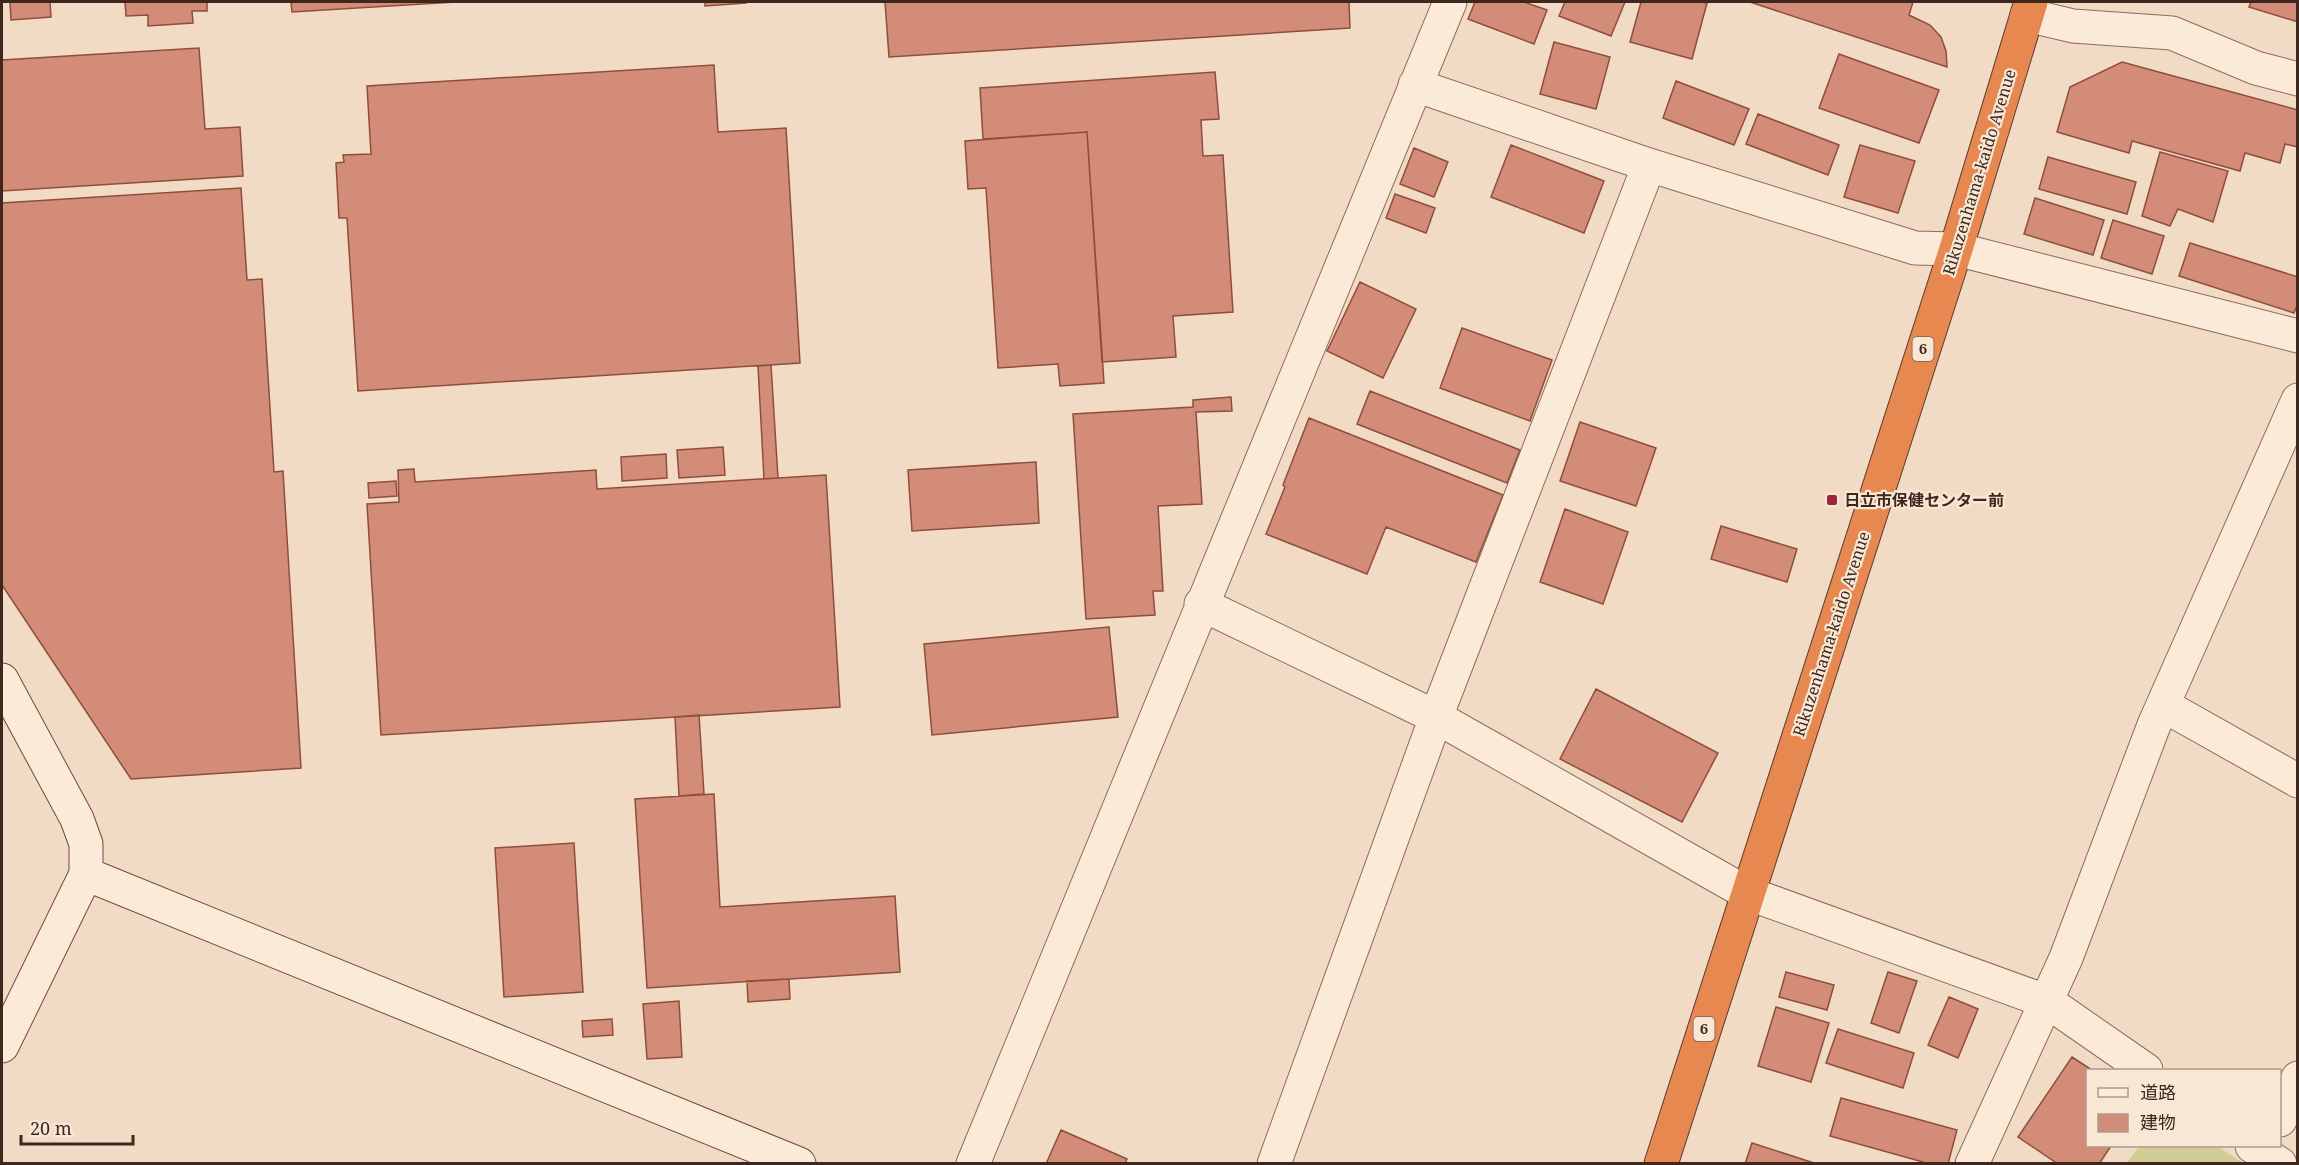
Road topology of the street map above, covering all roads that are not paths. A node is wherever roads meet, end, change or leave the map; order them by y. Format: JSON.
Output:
{"nodes":[{"id":1,"x":1450,"y":2,"type":"edge"},
{"id":2,"x":2029,"y":8,"type":"edge"},
{"id":3,"x":2298,"y":79,"type":"edge"},
{"id":4,"x":1415,"y":85,"type":"junction"},
{"id":5,"x":1649,"y":165,"type":"junction"},
{"id":6,"x":1956,"y":249,"type":"junction"},
{"id":7,"x":2298,"y":336,"type":"edge"},
{"id":8,"x":2298,"y":400,"type":"edge"},
{"id":9,"x":1202,"y":604,"type":"junction"},
{"id":10,"x":2,"y":680,"type":"edge"},
{"id":11,"x":2163,"y":705,"type":"junction"},
{"id":12,"x":1436,"y":717,"type":"junction"},
{"id":13,"x":2298,"y":781,"type":"edge"},
{"id":14,"x":86,"y":874,"type":"junction"},
{"id":15,"x":1747,"y":893,"type":"junction"},
{"id":16,"x":2048,"y":1002,"type":"junction"},
{"id":17,"x":2,"y":1046,"type":"edge"},
{"id":18,"x":2143,"y":1069,"type":"edge"},
{"id":19,"x":2298,"y":1078,"type":"edge"},
{"id":20,"x":2281,"y":1118,"type":"edge"},
{"id":21,"x":800,"y":1164,"type":"edge"},
{"id":22,"x":973,"y":1164,"type":"edge"},
{"id":23,"x":1274,"y":1164,"type":"edge"},
{"id":24,"x":1661,"y":1164,"type":"edge"},
{"id":25,"x":1972,"y":1164,"type":"edge"}],
"edges":[{"from":1,"to":4,"type":"street"},
{"from":2,"to":3,"type":"street"},
{"from":2,"to":6,"type":"highway","name":"Rikuzenhama-kaido Avenue","number":"6"},
{"from":4,"to":5,"type":"street"},
{"from":4,"to":9,"type":"street"},
{"from":5,"to":6,"type":"street"},
{"from":5,"to":12,"type":"street"},
{"from":6,"to":7,"type":"street"},
{"from":6,"to":15,"type":"highway","name":"Rikuzenhama-kaido Avenue","number":"6"},
{"from":8,"to":11,"type":"street"},
{"from":9,"to":12,"type":"street"},
{"from":9,"to":22,"type":"street"},
{"from":10,"to":14,"type":"street"},
{"from":11,"to":13,"type":"street"},
{"from":11,"to":16,"type":"street"},
{"from":12,"to":15,"type":"street"},
{"from":12,"to":23,"type":"street"},
{"from":14,"to":17,"type":"street"},
{"from":14,"to":21,"type":"street"},
{"from":15,"to":16,"type":"street"},
{"from":15,"to":24,"type":"highway","name":"Rikuzenhama-kaido Avenue","number":"6"},
{"from":16,"to":18,"type":"street"},
{"from":16,"to":25,"type":"street"},
{"from":19,"to":20,"type":"street"}]}
